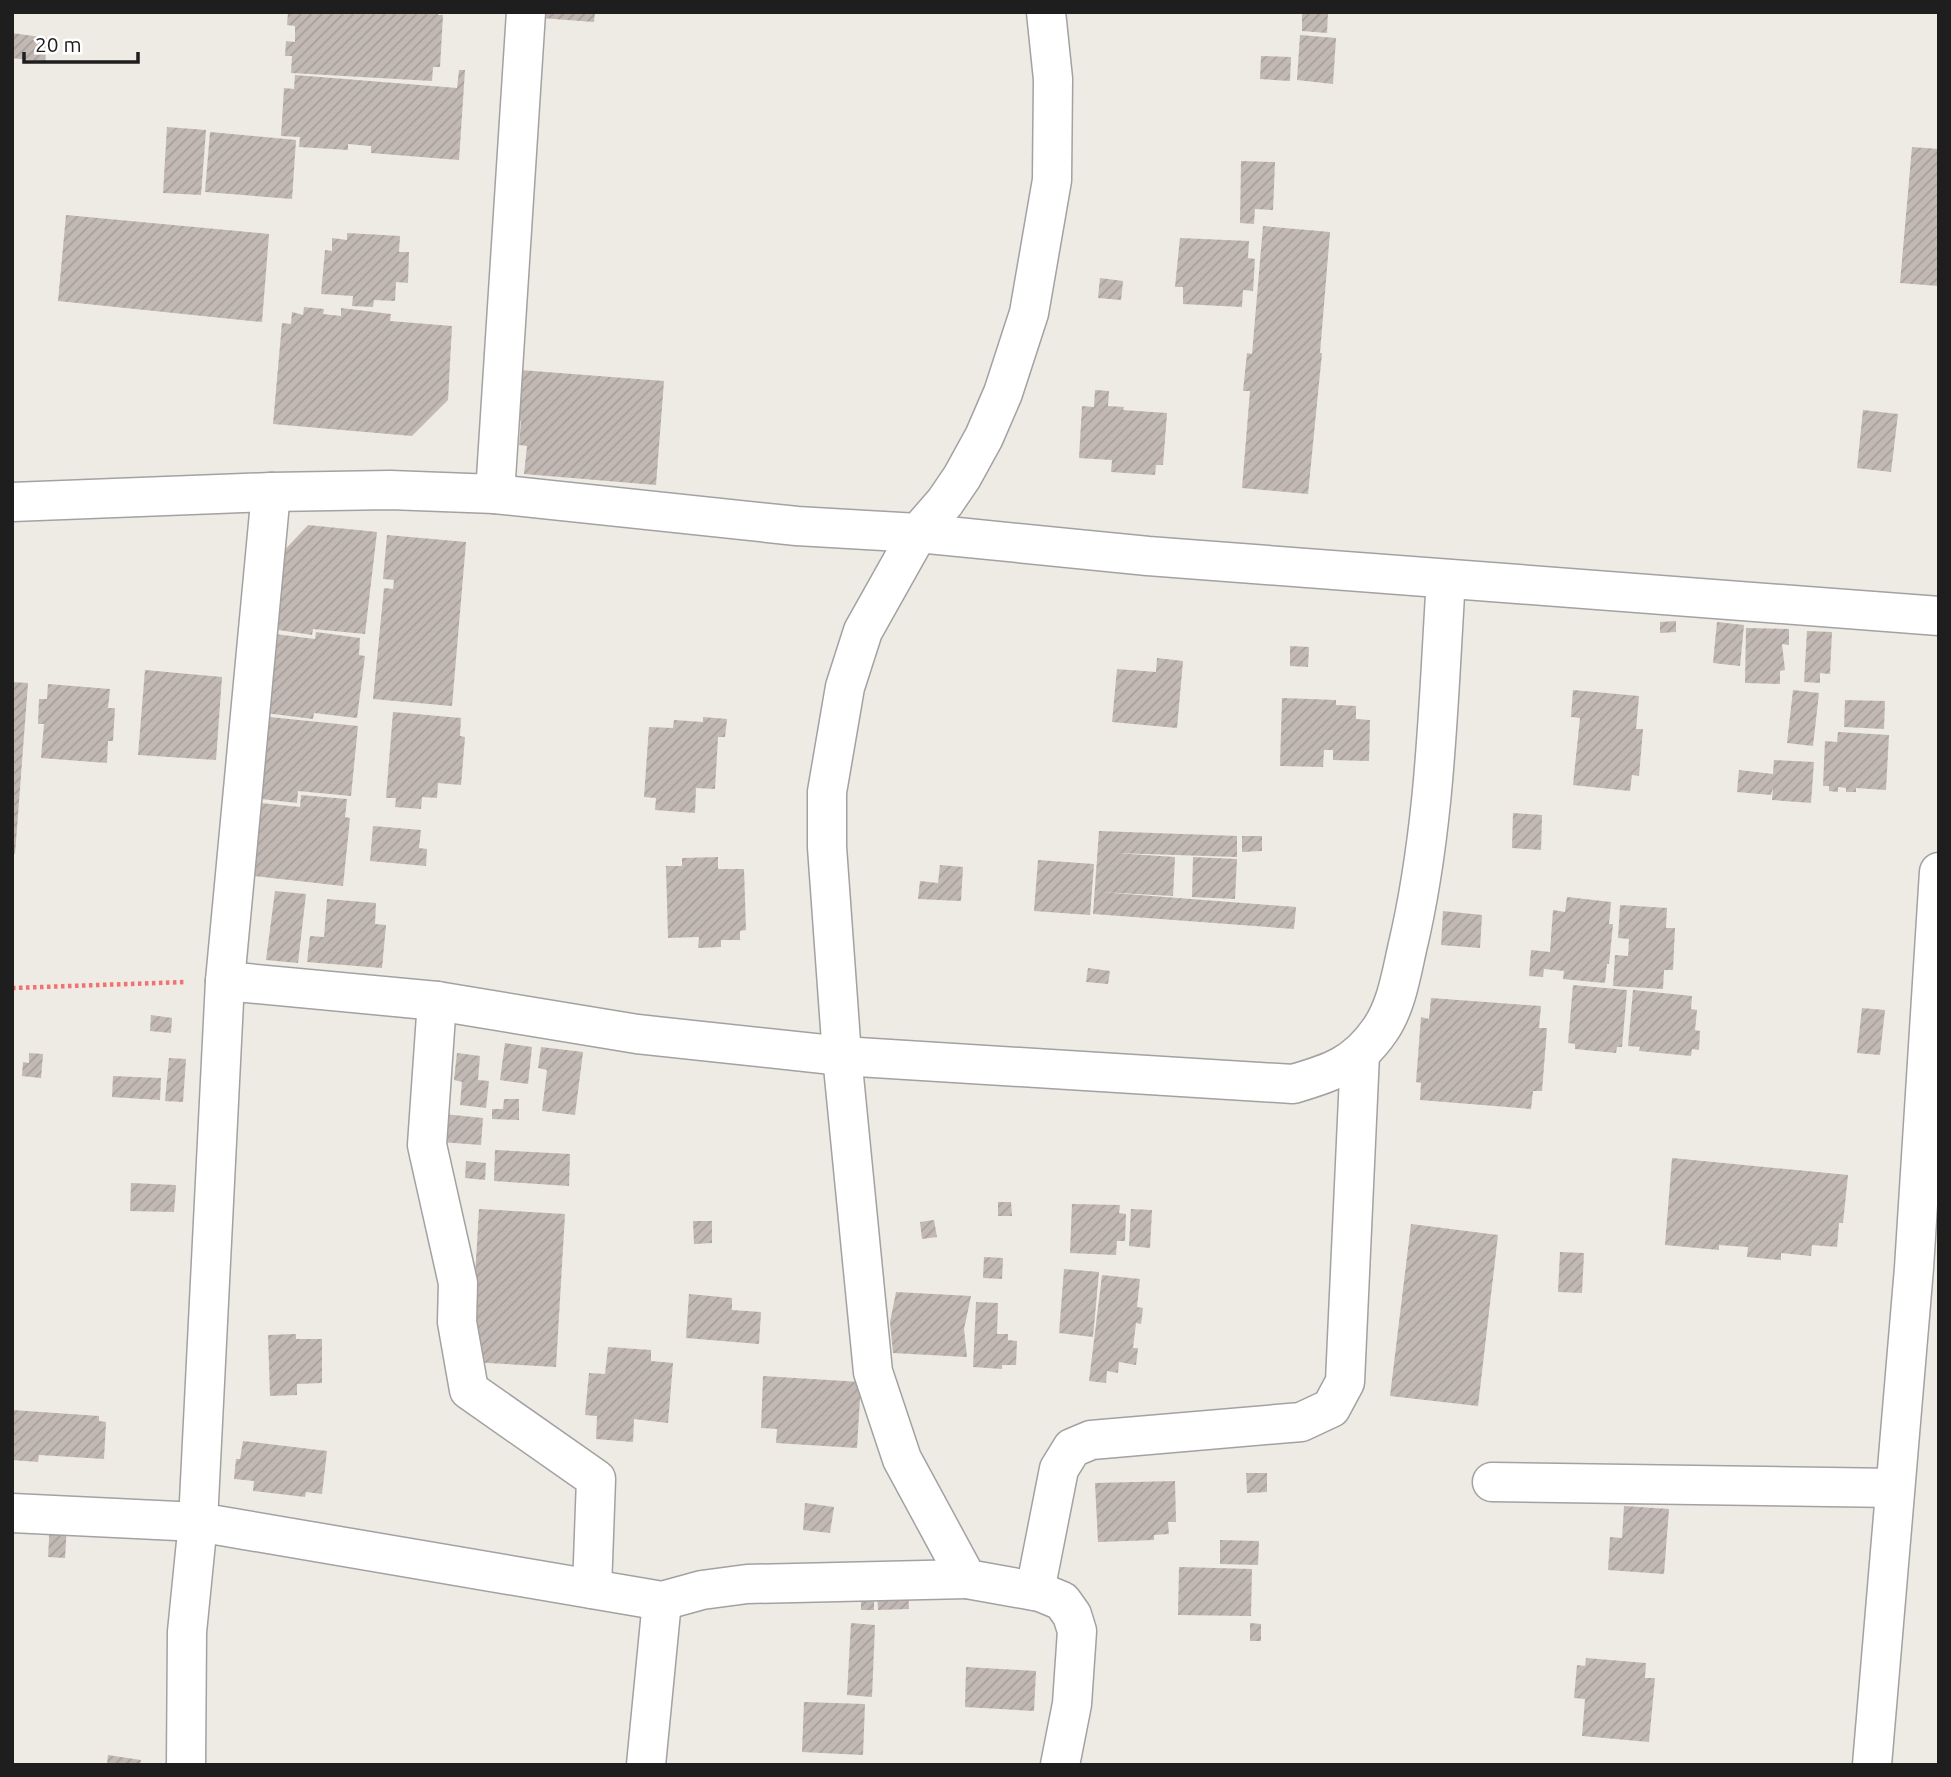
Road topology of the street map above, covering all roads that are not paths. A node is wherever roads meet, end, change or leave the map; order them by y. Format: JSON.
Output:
{"nodes":[{"id":1,"x":526,"y":12,"type":"edge"},
{"id":2,"x":1046,"y":12,"type":"edge"},
{"id":3,"x":271,"y":492,"type":"junction"},
{"id":4,"x":495,"y":494,"type":"junction"},
{"id":5,"x":12,"y":502,"type":"edge"},
{"id":6,"x":918,"y":533,"type":"junction"},
{"id":7,"x":1446,"y":579,"type":"junction"},
{"id":8,"x":1939,"y":616,"type":"edge"},
{"id":9,"x":1939,"y":872,"type":"edge"},
{"id":10,"x":225,"y":981,"type":"junction"},
{"id":11,"x":436,"y":1001,"type":"junction"},
{"id":12,"x":1360,"y":1054,"type":"junction"},
{"id":13,"x":842,"y":1056,"type":"junction"},
{"id":14,"x":1931,"y":1122,"type":"edge"},
{"id":15,"x":1492,"y":1482,"type":"dead end"},
{"id":16,"x":1895,"y":1488,"type":"junction"},
{"id":17,"x":12,"y":1513,"type":"edge"},
{"id":18,"x":198,"y":1522,"type":"junction"},
{"id":19,"x":967,"y":1579,"type":"junction"},
{"id":20,"x":592,"y":1589,"type":"junction"},
{"id":21,"x":1035,"y":1591,"type":"junction"},
{"id":22,"x":662,"y":1601,"type":"junction"},
{"id":23,"x":186,"y":1765,"type":"edge"},
{"id":24,"x":646,"y":1765,"type":"edge"},
{"id":25,"x":1060,"y":1765,"type":"edge"},
{"id":26,"x":1872,"y":1765,"type":"edge"}],
"edges":[{"from":1,"to":4,"type":"street"},
{"from":2,"to":6,"type":"street"},
{"from":3,"to":4,"type":"street"},
{"from":3,"to":5,"type":"street"},
{"from":3,"to":10,"type":"street"},
{"from":4,"to":6,"type":"street"},
{"from":6,"to":7,"type":"street"},
{"from":6,"to":13,"type":"street"},
{"from":7,"to":8,"type":"street"},
{"from":7,"to":12,"type":"street"},
{"from":9,"to":14,"type":"street"},
{"from":10,"to":11,"type":"street"},
{"from":10,"to":18,"type":"street"},
{"from":11,"to":13,"type":"street"},
{"from":11,"to":20,"type":"street"},
{"from":12,"to":13,"type":"street"},
{"from":12,"to":21,"type":"street"},
{"from":13,"to":19,"type":"street"},
{"from":14,"to":16,"type":"street"},
{"from":15,"to":16,"type":"street"},
{"from":16,"to":26,"type":"street"},
{"from":17,"to":18,"type":"street"},
{"from":18,"to":20,"type":"street"},
{"from":18,"to":23,"type":"street"},
{"from":19,"to":21,"type":"street"},
{"from":19,"to":22,"type":"street"},
{"from":20,"to":22,"type":"street"},
{"from":21,"to":25,"type":"street"},
{"from":22,"to":24,"type":"street"}]}
